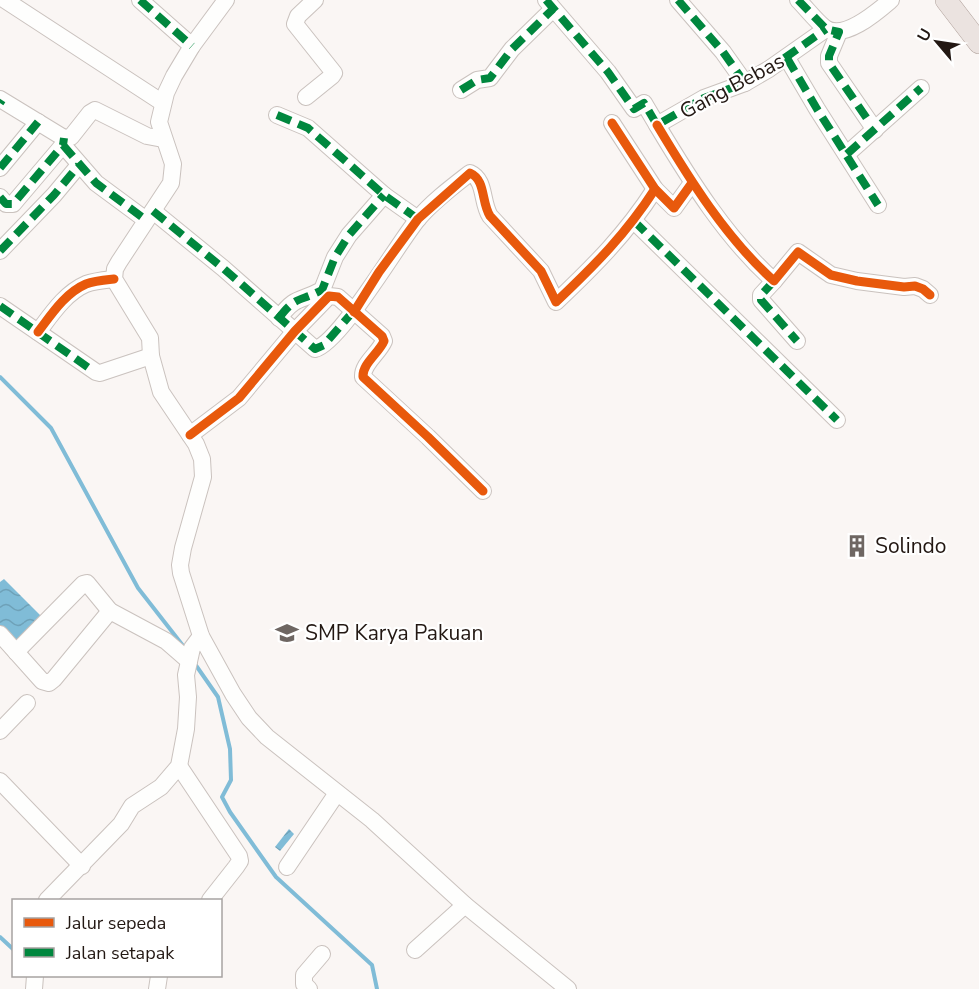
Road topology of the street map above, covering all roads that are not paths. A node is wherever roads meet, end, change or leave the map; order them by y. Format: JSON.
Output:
{"nodes":[{"id":1,"x":5,"y":0,"type":"edge"},
{"id":2,"x":140,"y":0,"type":"edge"},
{"id":3,"x":226,"y":0,"type":"edge"},
{"id":4,"x":315,"y":0,"type":"edge"},
{"id":5,"x":678,"y":0,"type":"edge"},
{"id":6,"x":798,"y":0,"type":"edge"},
{"id":7,"x":891,"y":0,"type":"edge"},
{"id":8,"x":946,"y":0,"type":"edge"},
{"id":9,"x":550,"y":4,"type":"edge"},
{"id":10,"x":832,"y":30,"type":"junction"},
{"id":11,"x":979,"y":43,"type":"edge"},
{"id":12,"x":192,"y":46,"type":"junction"},
{"id":13,"x":788,"y":57,"type":"junction"},
{"id":14,"x":745,"y":83,"type":"junction"},
{"id":15,"x":921,"y":88,"type":"dead end"},
{"id":16,"x":461,"y":90,"type":"dead end"},
{"id":17,"x":306,"y":97,"type":"dead end"},
{"id":18,"x":1,"y":101,"type":"edge"},
{"id":19,"x":163,"y":103,"type":"junction"},
{"id":20,"x":277,"y":115,"type":"dead end"},
{"id":21,"x":38,"y":122,"type":"junction"},
{"id":22,"x":612,"y":123,"type":"dead end"},
{"id":23,"x":657,"y":125,"type":"junction"},
{"id":24,"x":875,"y":130,"type":"junction"},
{"id":25,"x":163,"y":139,"type":"junction"},
{"id":26,"x":64,"y":142,"type":"junction"},
{"id":27,"x":847,"y":154,"type":"junction"},
{"id":28,"x":79,"y":165,"type":"junction"},
{"id":29,"x":0,"y":168,"type":"edge"},
{"id":30,"x":692,"y":183,"type":"junction"},
{"id":31,"x":655,"y":189,"type":"junction"},
{"id":32,"x":384,"y":195,"type":"junction"},
{"id":33,"x":0,"y":197,"type":"edge"},
{"id":34,"x":878,"y":205,"type":"dead end"},
{"id":35,"x":150,"y":216,"type":"junction"},
{"id":36,"x":418,"y":219,"type":"junction"},
{"id":37,"x":634,"y":222,"type":"junction"},
{"id":38,"x":0,"y":251,"type":"edge"},
{"id":39,"x":114,"y":279,"type":"junction"},
{"id":40,"x":774,"y":281,"type":"junction"},
{"id":41,"x":930,"y":295,"type":"dead end"},
{"id":42,"x":0,"y":306,"type":"edge"},
{"id":43,"x":354,"y":312,"type":"junction"},
{"id":44,"x":279,"y":318,"type":"junction"},
{"id":45,"x":295,"y":331,"type":"junction"},
{"id":46,"x":38,"y":332,"type":"junction"},
{"id":47,"x":797,"y":341,"type":"dead end"},
{"id":48,"x":151,"y":356,"type":"junction"},
{"id":49,"x":837,"y":420,"type":"dead end"},
{"id":50,"x":190,"y":435,"type":"junction"},
{"id":51,"x":483,"y":491,"type":"dead end"},
{"id":52,"x":110,"y":611,"type":"junction"},
{"id":53,"x":0,"y":634,"type":"edge"},
{"id":54,"x":193,"y":651,"type":"junction"},
{"id":55,"x":16,"y":652,"type":"junction"},
{"id":56,"x":27,"y":703,"type":"dead end"},
{"id":57,"x":0,"y":731,"type":"edge"},
{"id":58,"x":178,"y":766,"type":"junction"},
{"id":59,"x":0,"y":781,"type":"edge"},
{"id":60,"x":337,"y":793,"type":"junction"},
{"id":61,"x":82,"y":866,"type":"junction"},
{"id":62,"x":287,"y":867,"type":"dead end"},
{"id":63,"x":48,"y":899,"type":"edge"},
{"id":64,"x":211,"y":899,"type":"edge"},
{"id":65,"x":465,"y":905,"type":"junction"},
{"id":66,"x":415,"y":950,"type":"dead end"},
{"id":67,"x":322,"y":954,"type":"dead end"},
{"id":68,"x":309,"y":989,"type":"edge"},
{"id":69,"x":568,"y":989,"type":"edge"}],
"edges":[{"from":1,"to":19,"type":"street"},
{"from":2,"to":12,"type":"street"},
{"from":3,"to":12,"type":"street"},
{"from":4,"to":17,"type":"street"},
{"from":5,"to":14,"type":"street"},
{"from":6,"to":10,"type":"street"},
{"from":7,"to":10,"type":"street","name":"Gang Bebas"},
{"from":8,"to":11,"type":"main road"},
{"from":9,"to":16,"type":"street"},
{"from":9,"to":23,"type":"street","name":"Gang Bebas"},
{"from":10,"to":13,"type":"street","name":"Gang Bebas"},
{"from":10,"to":24,"type":"street"},
{"from":12,"to":19,"type":"street"},
{"from":13,"to":14,"type":"street","name":"Gang Bebas"},
{"from":13,"to":27,"type":"street"},
{"from":14,"to":23,"type":"street","name":"Gang Bebas"},
{"from":15,"to":24,"type":"street"},
{"from":18,"to":21,"type":"street"},
{"from":19,"to":25,"type":"street"},
{"from":20,"to":32,"type":"street"},
{"from":21,"to":26,"type":"street"},
{"from":21,"to":29,"type":"street"},
{"from":22,"to":31,"type":"street"},
{"from":23,"to":30,"type":"street"},
{"from":24,"to":27,"type":"street"},
{"from":25,"to":26,"type":"street"},
{"from":25,"to":35,"type":"street"},
{"from":26,"to":28,"type":"street"},
{"from":26,"to":33,"type":"street"},
{"from":27,"to":34,"type":"street"},
{"from":28,"to":35,"type":"street"},
{"from":28,"to":38,"type":"street"},
{"from":30,"to":31,"type":"street"},
{"from":30,"to":40,"type":"street"},
{"from":31,"to":37,"type":"street"},
{"from":32,"to":36,"type":"street"},
{"from":32,"to":44,"type":"street"},
{"from":35,"to":39,"type":"street"},
{"from":35,"to":44,"type":"street"},
{"from":36,"to":37,"type":"street"},
{"from":36,"to":43,"type":"street"},
{"from":37,"to":49,"type":"street"},
{"from":39,"to":46,"type":"street"},
{"from":39,"to":48,"type":"street"},
{"from":40,"to":41,"type":"street"},
{"from":40,"to":47,"type":"street"},
{"from":42,"to":46,"type":"street"},
{"from":43,"to":45,"type":"street"},
{"from":43,"to":45,"type":"street"},
{"from":43,"to":51,"type":"street"},
{"from":44,"to":45,"type":"street"},
{"from":45,"to":50,"type":"street"},
{"from":46,"to":48,"type":"street"},
{"from":48,"to":50,"type":"street"},
{"from":50,"to":54,"type":"street"},
{"from":52,"to":54,"type":"street"},
{"from":52,"to":55,"type":"street"},
{"from":52,"to":55,"type":"street"},
{"from":53,"to":55,"type":"street"},
{"from":54,"to":58,"type":"street"},
{"from":54,"to":60,"type":"street"},
{"from":56,"to":57,"type":"street"},
{"from":58,"to":61,"type":"street"},
{"from":58,"to":64,"type":"street"},
{"from":59,"to":61,"type":"street"},
{"from":60,"to":62,"type":"street"},
{"from":60,"to":65,"type":"street"},
{"from":61,"to":63,"type":"street"},
{"from":65,"to":66,"type":"street"},
{"from":65,"to":69,"type":"street"},
{"from":67,"to":68,"type":"street"}]}
